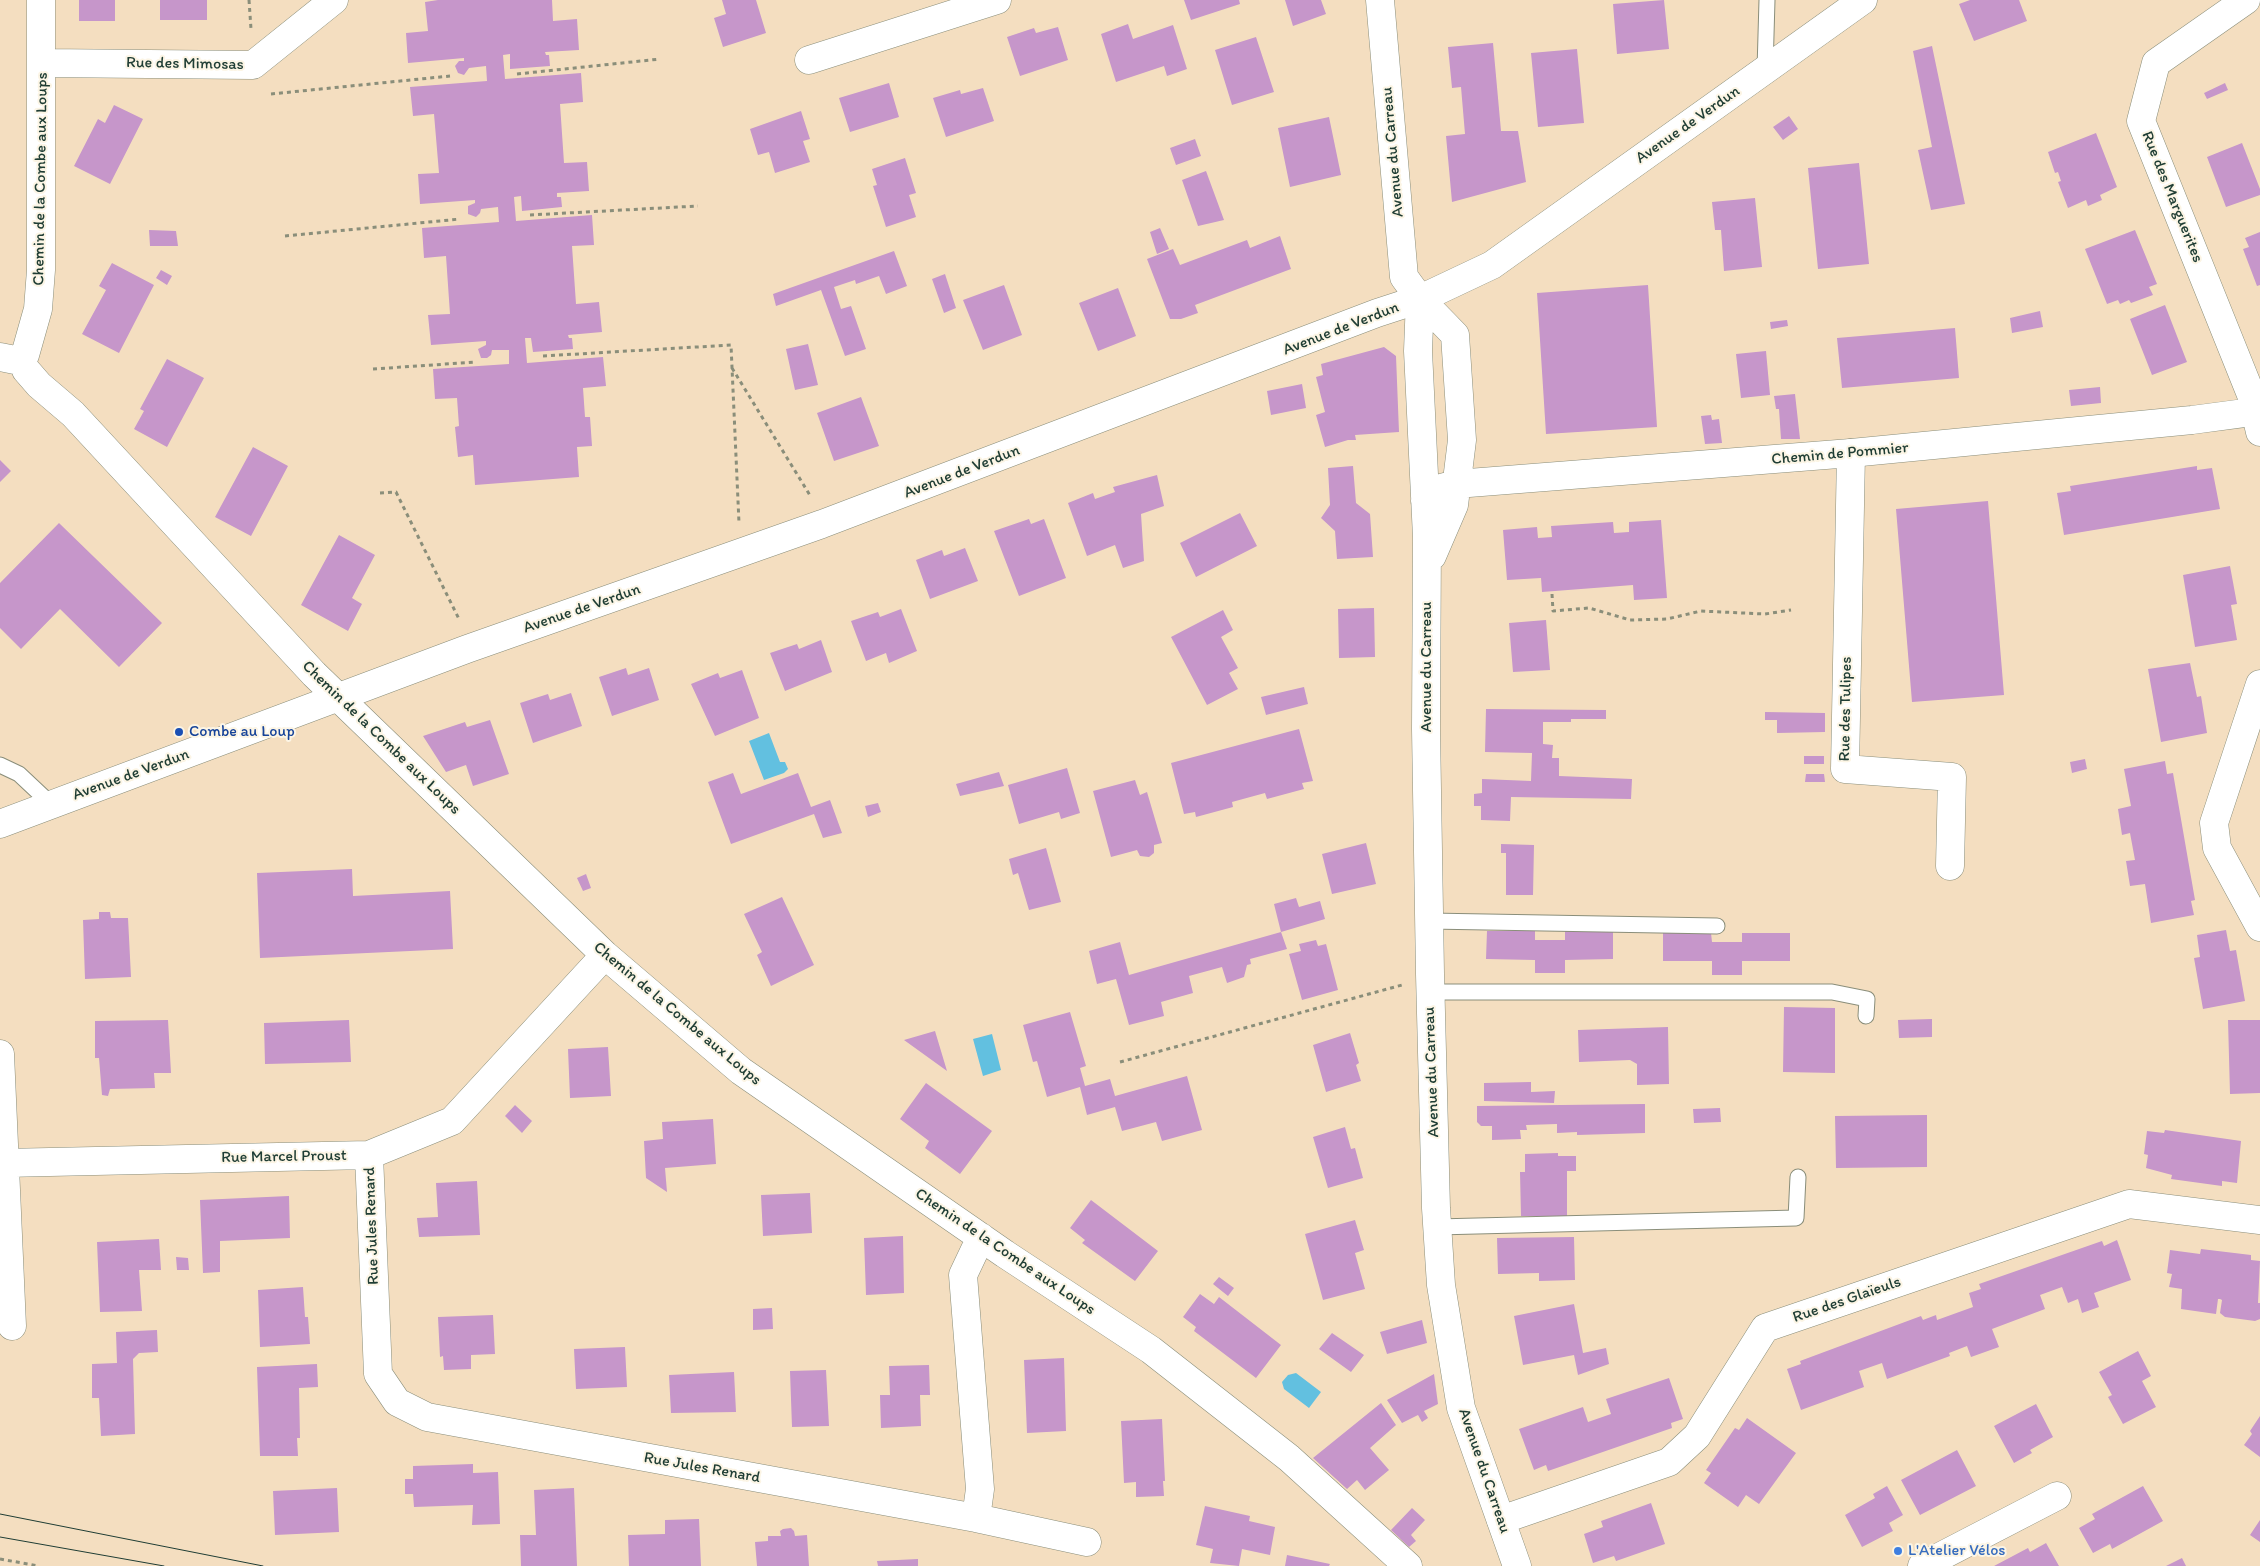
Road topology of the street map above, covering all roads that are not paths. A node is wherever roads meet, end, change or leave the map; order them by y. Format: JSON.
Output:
{"nodes":[{"id":1,"x":42,"y":0,"type":"edge"},
{"id":2,"x":334,"y":0,"type":"edge"},
{"id":3,"x":997,"y":0,"type":"edge"},
{"id":4,"x":1380,"y":0,"type":"edge"},
{"id":5,"x":1767,"y":0,"type":"edge"},
{"id":6,"x":1863,"y":0,"type":"edge"},
{"id":7,"x":2246,"y":0,"type":"edge"},
{"id":8,"x":809,"y":60,"type":"dead end"},
{"id":9,"x":43,"y":62,"type":"junction"},
{"id":10,"x":1765,"y":70,"type":"junction"},
{"id":11,"x":1420,"y":300,"type":"junction"},
{"id":12,"x":16,"y":360,"type":"edge"},
{"id":13,"x":2259,"y":418,"type":"edge"},
{"id":14,"x":1851,"y":453,"type":"junction"},
{"id":15,"x":1456,"y":484,"type":"junction"},
{"id":16,"x":1425,"y":502,"type":"junction"},
{"id":17,"x":1427,"y":566,"type":"junction"},
{"id":18,"x":2260,"y":684,"type":"edge"},
{"id":19,"x":338,"y":698,"type":"junction"},
{"id":20,"x":0,"y":765,"type":"edge"},
{"id":21,"x":52,"y":805,"type":"junction"},
{"id":22,"x":0,"y":824,"type":"edge"},
{"id":23,"x":1950,"y":866,"type":"dead end"},
{"id":24,"x":1429,"y":921,"type":"junction"},
{"id":25,"x":1717,"y":926,"type":"dead end"},
{"id":26,"x":2260,"y":927,"type":"edge"},
{"id":27,"x":605,"y":955,"type":"junction"},
{"id":28,"x":1430,"y":983,"type":"junction"},
{"id":29,"x":1866,"y":1016,"type":"dead end"},
{"id":30,"x":0,"y":1054,"type":"edge"},
{"id":31,"x":369,"y":1155,"type":"junction"},
{"id":32,"x":4,"y":1162,"type":"junction"},
{"id":33,"x":1798,"y":1176,"type":"dead end"},
{"id":34,"x":2260,"y":1220,"type":"edge"},
{"id":35,"x":1437,"y":1227,"type":"junction"},
{"id":36,"x":981,"y":1237,"type":"junction"},
{"id":37,"x":12,"y":1326,"type":"dead end"},
{"id":38,"x":2057,"y":1496,"type":"dead end"},
{"id":39,"x":976,"y":1518,"type":"junction"},
{"id":40,"x":1501,"y":1520,"type":"junction"},
{"id":41,"x":1087,"y":1542,"type":"dead end"},
{"id":42,"x":1408,"y":1566,"type":"edge"},
{"id":43,"x":1517,"y":1566,"type":"edge"},
{"id":44,"x":1922,"y":1566,"type":"edge"}],
"edges":[{"from":1,"to":9,"type":"street","name":"Chemin de la Combe aux Loups"},
{"from":2,"to":9,"type":"street","name":"Rue des Mimosas"},
{"from":3,"to":8,"type":"street"},
{"from":4,"to":11,"type":"street","name":"Avenue du Carreau"},
{"from":5,"to":10,"type":"lane"},
{"from":6,"to":10,"type":"street","name":"Avenue de Verdun"},
{"from":7,"to":13,"type":"street","name":"Rue des Marguerites"},
{"from":9,"to":12,"type":"street","name":"Chemin de la Combe aux Loups"},
{"from":10,"to":11,"type":"street","name":"Avenue de Verdun"},
{"from":11,"to":15,"type":"street","name":"Avenue du Carreau"},
{"from":11,"to":16,"type":"street","name":"Avenue du Carreau"},
{"from":11,"to":19,"type":"street","name":"Avenue de Verdun"},
{"from":12,"to":19,"type":"street","name":"Chemin de la Combe aux Loups"},
{"from":13,"to":14,"type":"street","name":"Chemin de Pommier"},
{"from":14,"to":15,"type":"street","name":"Chemin de Pommier"},
{"from":14,"to":23,"type":"street","name":"Rue des Tulipes"},
{"from":15,"to":16,"type":"street","name":"Chemin de Pommier"},
{"from":15,"to":17,"type":"street","name":"Avenue du Carreau"},
{"from":16,"to":17,"type":"street","name":"Avenue du Carreau"},
{"from":17,"to":24,"type":"street","name":"Avenue du Carreau"},
{"from":18,"to":26,"type":"street"},
{"from":19,"to":21,"type":"street","name":"Avenue de Verdun"},
{"from":19,"to":27,"type":"street","name":"Chemin de la Combe aux Loups"},
{"from":20,"to":21,"type":"lane"},
{"from":21,"to":22,"type":"street","name":"Avenue de Verdun"},
{"from":24,"to":25,"type":"lane"},
{"from":24,"to":28,"type":"street","name":"Avenue du Carreau"},
{"from":27,"to":31,"type":"street","name":"Rue Marcel Proust"},
{"from":27,"to":36,"type":"street","name":"Chemin de la Combe aux Loups"},
{"from":28,"to":29,"type":"lane"},
{"from":28,"to":35,"type":"street","name":"Avenue du Carreau"},
{"from":30,"to":32,"type":"street"},
{"from":31,"to":32,"type":"street","name":"Rue Marcel Proust"},
{"from":31,"to":39,"type":"street","name":"Rue Jules Renard"},
{"from":32,"to":37,"type":"street"},
{"from":33,"to":35,"type":"lane"},
{"from":34,"to":40,"type":"street","name":"Rue des Glaïeuls"},
{"from":35,"to":40,"type":"street","name":"Avenue du Carreau"},
{"from":36,"to":39,"type":"street"},
{"from":36,"to":42,"type":"street","name":"Chemin de la Combe aux Loups"},
{"from":38,"to":44,"type":"street"},
{"from":39,"to":41,"type":"street","name":"Rue Jules Renard"},
{"from":40,"to":43,"type":"street","name":"Avenue du Carreau"}]}
